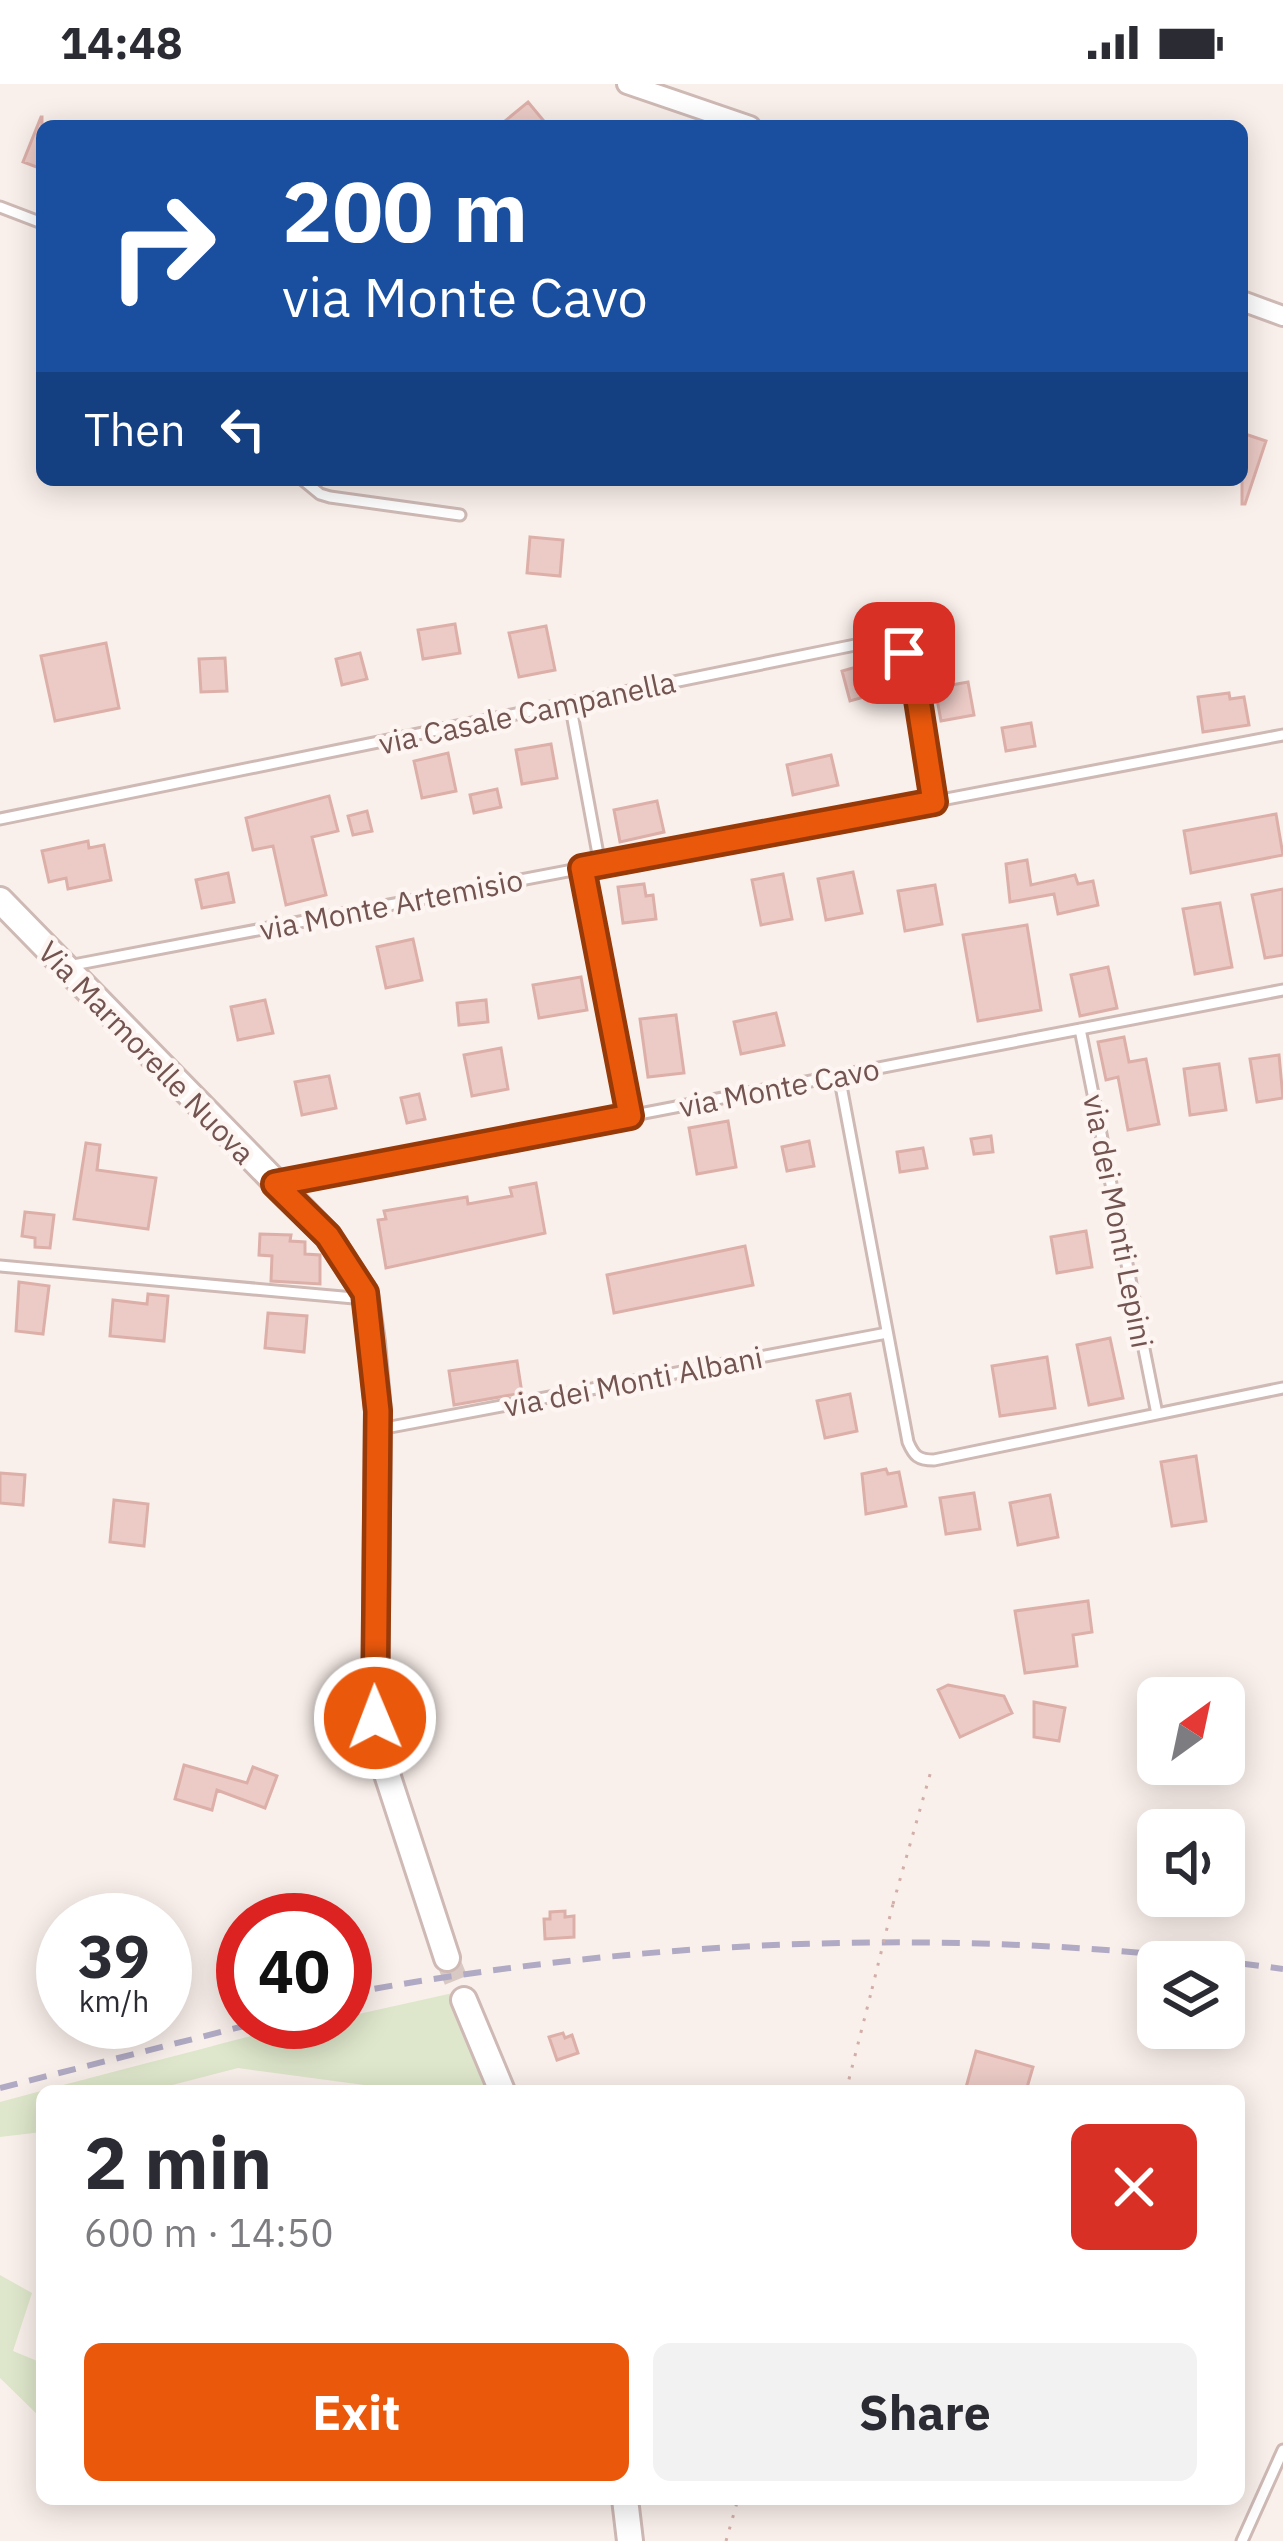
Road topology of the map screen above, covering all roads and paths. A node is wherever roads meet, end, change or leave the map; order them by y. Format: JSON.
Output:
{"nodes":[{"id":1,"x":627,"y":84,"type":"edge"},
{"id":2,"x":732,"y":120,"type":"edge"},
{"id":3,"x":0,"y":207,"type":"edge"},
{"id":4,"x":36,"y":221,"type":"edge"},
{"id":5,"x":1248,"y":303,"type":"edge"},
{"id":6,"x":1283,"y":316,"type":"edge"},
{"id":7,"x":310,"y":486,"type":"edge"},
{"id":8,"x":460,"y":515,"type":"dead end"},
{"id":9,"x":570,"y":703,"type":"junction"},
{"id":10,"x":1283,"y":736,"type":"edge"},
{"id":11,"x":934,"y":802,"type":"junction"},
{"id":12,"x":0,"y":819,"type":"edge"},
{"id":13,"x":600,"y":865,"type":"junction"},
{"id":14,"x":582,"y":868,"type":"junction"},
{"id":15,"x":0,"y":900,"type":"edge"},
{"id":16,"x":64,"y":966,"type":"junction"},
{"id":17,"x":1283,"y":990,"type":"edge"},
{"id":18,"x":1080,"y":1029,"type":"junction"},
{"id":19,"x":839,"y":1075,"type":"junction"},
{"id":20,"x":630,"y":1116,"type":"junction"},
{"id":21,"x":275,"y":1184,"type":"junction"},
{"id":22,"x":0,"y":1266,"type":"edge"},
{"id":23,"x":366,"y":1299,"type":"junction"},
{"id":24,"x":887,"y":1334,"type":"junction"},
{"id":25,"x":1283,"y":1388,"type":"edge"},
{"id":26,"x":1157,"y":1414,"type":"junction"},
{"id":27,"x":378,"y":1429,"type":"junction"},
{"id":28,"x":931,"y":1771,"type":"dead end"},
{"id":29,"x":447,"y":1958,"type":"tunnel mouth"},
{"id":30,"x":464,"y":2000,"type":"tunnel mouth"},
{"id":31,"x":499,"y":2085,"type":"edge"},
{"id":32,"x":848,"y":2085,"type":"edge"},
{"id":33,"x":1283,"y":2450,"type":"edge"},
{"id":34,"x":626,"y":2505,"type":"edge"},
{"id":35,"x":735,"y":2505,"type":"edge"},
{"id":36,"x":630,"y":2541,"type":"edge"},
{"id":37,"x":726,"y":2541,"type":"edge"},
{"id":38,"x":1243,"y":2541,"type":"edge"}],
"edges":[{"from":1,"to":2,"type":"street"},
{"from":3,"to":4,"type":"lane"},
{"from":5,"to":6,"type":"street"},
{"from":7,"to":8,"type":"lane"},
{"from":9,"to":11,"type":"lane","name":"via Casale Campanella"},
{"from":9,"to":12,"type":"lane","name":"via Casale Campanella"},
{"from":9,"to":13,"type":"lane"},
{"from":10,"to":11,"type":"lane","name":"via Monte Artemisio"},
{"from":11,"to":13,"type":"lane","name":"via Monte Artemisio"},
{"from":13,"to":14,"type":"lane","name":"via Monte Artemisio"},
{"from":14,"to":16,"type":"lane","name":"via Monte Artemisio"},
{"from":14,"to":20,"type":"lane"},
{"from":15,"to":16,"type":"street","name":"Via Marmorelle Nuova"},
{"from":16,"to":21,"type":"street","name":"Via Marmorelle Nuova"},
{"from":17,"to":18,"type":"lane","name":"via Monte Cavo"},
{"from":18,"to":19,"type":"lane","name":"via Monte Cavo"},
{"from":18,"to":26,"type":"lane","name":"via dei Monti Lepini"},
{"from":19,"to":20,"type":"lane","name":"via Monte Cavo"},
{"from":19,"to":24,"type":"lane"},
{"from":20,"to":21,"type":"lane","name":"via Monte Cavo"},
{"from":21,"to":23,"type":"street","name":"Via Marmorelle Nuova"},
{"from":22,"to":23,"type":"lane"},
{"from":23,"to":27,"type":"street","name":"Via Marmorelle Nuova"},
{"from":24,"to":26,"type":"lane"},
{"from":24,"to":27,"type":"lane","name":"via dei Monti Albani"},
{"from":25,"to":26,"type":"lane"},
{"from":27,"to":29,"type":"street","name":"Via Marmorelle Nuova"},
{"from":28,"to":32,"type":"path","bridge":true},
{"from":30,"to":31,"type":"street"},
{"from":33,"to":38,"type":"lane"},
{"from":34,"to":36,"type":"street"},
{"from":35,"to":37,"type":"path"}]}
